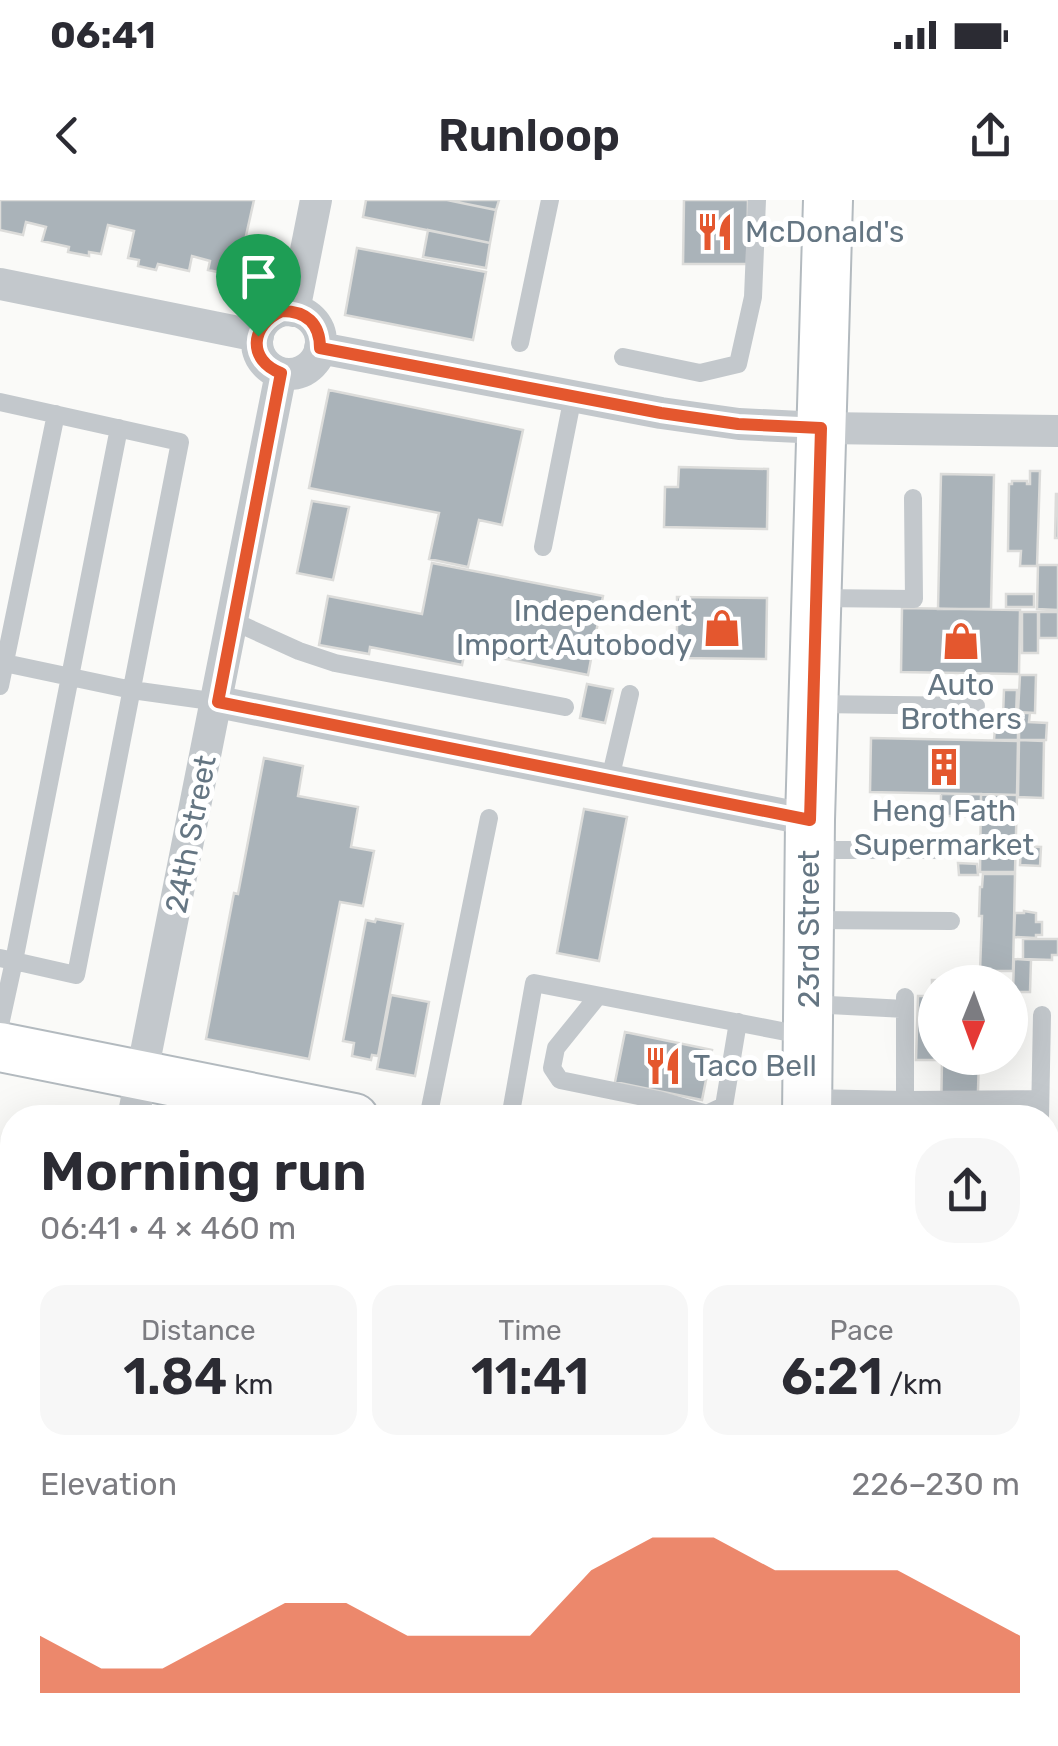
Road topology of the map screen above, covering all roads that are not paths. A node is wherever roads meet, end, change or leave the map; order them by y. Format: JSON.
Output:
{"nodes":[{"id":1,"x":316,"y":200,"type":"edge"},
{"id":2,"x":550,"y":200,"type":"edge"},
{"id":3,"x":757,"y":200,"type":"edge"},
{"id":4,"x":828,"y":200,"type":"edge"},
{"id":5,"x":0,"y":284,"type":"edge"},
{"id":6,"x":294,"y":311,"type":"junction"},
{"id":7,"x":258,"y":336,"type":"junction"},
{"id":8,"x":520,"y":344,"type":"dead end"},
{"id":9,"x":320,"y":348,"type":"junction"},
{"id":10,"x":623,"y":357,"type":"dead end"},
{"id":11,"x":281,"y":373,"type":"junction"},
{"id":12,"x":573,"y":396,"type":"junction"},
{"id":13,"x":0,"y":402,"type":"edge"},
{"id":14,"x":56,"y":414,"type":"junction"},
{"id":15,"x":119,"y":428,"type":"junction"},
{"id":16,"x":821,"y":428,"type":"junction"},
{"id":17,"x":1058,"y":431,"type":"edge"},
{"id":18,"x":913,"y":498,"type":"dead end"},
{"id":19,"x":543,"y":547,"type":"dead end"},
{"id":20,"x":816,"y":598,"type":"junction"},
{"id":21,"x":233,"y":621,"type":"junction"},
{"id":22,"x":2,"y":663,"type":"edge"},
{"id":23,"x":70,"y":677,"type":"junction"},
{"id":24,"x":0,"y":686,"type":"edge"},
{"id":25,"x":132,"y":690,"type":"junction"},
{"id":26,"x":630,"y":694,"type":"dead end"},
{"id":27,"x":218,"y":702,"type":"junction"},
{"id":28,"x":813,"y":704,"type":"junction"},
{"id":29,"x":976,"y":706,"type":"dead end"},
{"id":30,"x":565,"y":707,"type":"dead end"},
{"id":31,"x":610,"y":779,"type":"junction"},
{"id":32,"x":489,"y":818,"type":"dead end"},
{"id":33,"x":810,"y":835,"type":"junction"},
{"id":34,"x":941,"y":850,"type":"dead end"},
{"id":35,"x":810,"y":920,"type":"junction"},
{"id":36,"x":952,"y":922,"type":"dead end"},
{"id":37,"x":7,"y":960,"type":"edge"},
{"id":38,"x":598,"y":996,"type":"junction"},
{"id":39,"x":1042,"y":1015,"type":"dead end"},
{"id":40,"x":809,"y":1020,"type":"junction"},
{"id":41,"x":738,"y":1022,"type":"junction"},
{"id":42,"x":0,"y":1025,"type":"edge"},
{"id":43,"x":0,"y":1047,"type":"edge"},
{"id":44,"x":137,"y":1096,"type":"edge"},
{"id":45,"x":226,"y":1105,"type":"edge"},
{"id":46,"x":431,"y":1105,"type":"edge"},
{"id":47,"x":512,"y":1105,"type":"edge"},
{"id":48,"x":676,"y":1105,"type":"edge"},
{"id":49,"x":724,"y":1105,"type":"edge"},
{"id":50,"x":807,"y":1105,"type":"edge"},
{"id":51,"x":905,"y":1105,"type":"edge"},
{"id":52,"x":1040,"y":1105,"type":"edge"}],
"edges":[{"from":1,"to":6,"type":"street"},
{"from":2,"to":8,"type":"lane"},
{"from":3,"to":10,"type":"lane"},
{"from":4,"to":16,"type":"main road","name":"23rd Street"},
{"from":5,"to":7,"type":"street"},
{"from":6,"to":7,"type":"street"},
{"from":6,"to":9,"type":"street"},
{"from":7,"to":11,"type":"street"},
{"from":9,"to":11,"type":"street"},
{"from":9,"to":12,"type":"street"},
{"from":11,"to":21,"type":"street","name":"24th Street"},
{"from":12,"to":16,"type":"street"},
{"from":12,"to":19,"type":"lane"},
{"from":13,"to":14,"type":"lane"},
{"from":14,"to":15,"type":"lane"},
{"from":14,"to":22,"type":"lane"},
{"from":15,"to":23,"type":"lane"},
{"from":15,"to":25,"type":"lane"},
{"from":16,"to":17,"type":"street"},
{"from":16,"to":20,"type":"main road","name":"23rd Street"},
{"from":18,"to":20,"type":"lane"},
{"from":20,"to":28,"type":"main road","name":"23rd Street"},
{"from":21,"to":27,"type":"street","name":"24th Street"},
{"from":21,"to":30,"type":"lane"},
{"from":22,"to":23,"type":"lane"},
{"from":22,"to":24,"type":"lane"},
{"from":23,"to":25,"type":"lane"},
{"from":23,"to":37,"type":"lane"},
{"from":25,"to":27,"type":"lane"},
{"from":25,"to":37,"type":"lane"},
{"from":26,"to":31,"type":"lane"},
{"from":27,"to":31,"type":"street"},
{"from":27,"to":44,"type":"street","name":"24th Street"},
{"from":28,"to":29,"type":"lane"},
{"from":28,"to":33,"type":"main road","name":"23rd Street"},
{"from":31,"to":33,"type":"street"},
{"from":32,"to":46,"type":"lane"},
{"from":33,"to":34,"type":"lane"},
{"from":33,"to":35,"type":"main road","name":"23rd Street"},
{"from":35,"to":36,"type":"lane"},
{"from":35,"to":40,"type":"main road","name":"23rd Street"},
{"from":37,"to":42,"type":"lane"},
{"from":38,"to":41,"type":"lane"},
{"from":38,"to":47,"type":"lane"},
{"from":38,"to":48,"type":"lane"},
{"from":39,"to":52,"type":"lane"},
{"from":40,"to":41,"type":"lane"},
{"from":40,"to":50,"type":"main road","name":"23rd Street"},
{"from":40,"to":51,"type":"lane"},
{"from":41,"to":49,"type":"lane"},
{"from":43,"to":44,"type":"main road"},
{"from":44,"to":45,"type":"main road"}]}
